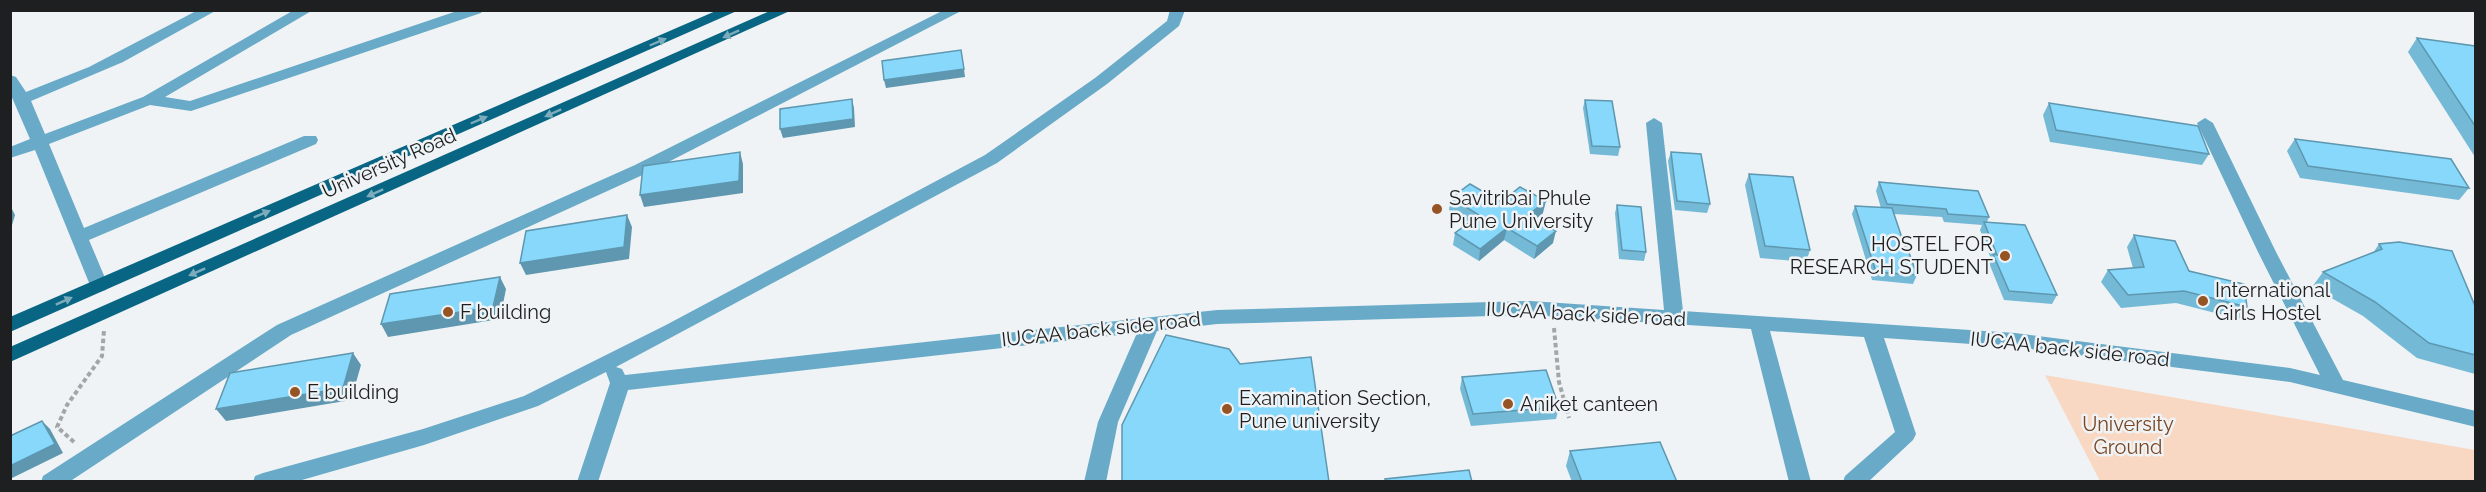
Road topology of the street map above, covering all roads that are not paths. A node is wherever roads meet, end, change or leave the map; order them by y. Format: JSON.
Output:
{"nodes":[{"id":1,"x":210,"y":10,"type":"edge"},
{"id":2,"x":306,"y":10,"type":"edge"},
{"id":3,"x":476,"y":10,"type":"edge"},
{"id":4,"x":732,"y":10,"type":"edge"},
{"id":5,"x":785,"y":10,"type":"edge"},
{"id":6,"x":956,"y":10,"type":"edge"},
{"id":7,"x":1178,"y":10,"type":"edge"},
{"id":8,"x":10,"y":80,"type":"edge"},
{"id":9,"x":22,"y":99,"type":"junction"},
{"id":10,"x":148,"y":100,"type":"junction"},
{"id":11,"x":1654,"y":123,"type":"dead end"},
{"id":12,"x":2205,"y":123,"type":"dead end"},
{"id":13,"x":310,"y":140,"type":"dead end"},
{"id":14,"x":40,"y":141,"type":"junction"},
{"id":15,"x":10,"y":153,"type":"edge"},
{"id":16,"x":79,"y":237,"type":"junction"},
{"id":17,"x":99,"y":285,"type":"junction"},
{"id":18,"x":1674,"y":318,"type":"junction"},
{"id":19,"x":1150,"y":324,"type":"junction"},
{"id":20,"x":1759,"y":324,"type":"junction"},
{"id":21,"x":10,"y":325,"type":"edge"},
{"id":22,"x":1872,"y":331,"type":"junction"},
{"id":23,"x":10,"y":355,"type":"edge"},
{"id":24,"x":607,"y":363,"type":"junction"},
{"id":25,"x":620,"y":383,"type":"junction"},
{"id":26,"x":2336,"y":386,"type":"junction"},
{"id":27,"x":2475,"y":419,"type":"edge"},
{"id":28,"x":51,"y":482,"type":"edge"},
{"id":29,"x":263,"y":482,"type":"edge"},
{"id":30,"x":587,"y":482,"type":"edge"},
{"id":31,"x":1095,"y":482,"type":"edge"},
{"id":32,"x":1800,"y":482,"type":"edge"},
{"id":33,"x":1853,"y":482,"type":"edge"}],
"edges":[{"from":1,"to":9,"type":"lane"},
{"from":2,"to":10,"type":"lane"},
{"from":3,"to":10,"type":"lane"},
{"from":17,"to":4,"type":"main road","name":"University Road","one_way":true},
{"from":5,"to":23,"type":"main road","name":"University Road","one_way":true},
{"from":6,"to":28,"type":"lane"},
{"from":7,"to":24,"type":"lane"},
{"from":8,"to":9,"type":"lane"},
{"from":9,"to":14,"type":"lane"},
{"from":10,"to":14,"type":"lane"},
{"from":11,"to":18,"type":"lane"},
{"from":12,"to":26,"type":"lane"},
{"from":13,"to":16,"type":"lane"},
{"from":14,"to":15,"type":"lane"},
{"from":14,"to":16,"type":"lane"},
{"from":16,"to":17,"type":"lane"},
{"from":21,"to":17,"type":"main road","name":"University Road","one_way":true},
{"from":18,"to":19,"type":"lane","name":"IUCAA back side road"},
{"from":18,"to":20,"type":"lane","name":"IUCAA back side road"},
{"from":19,"to":25,"type":"lane","name":"IUCAA back side road"},
{"from":19,"to":31,"type":"lane"},
{"from":20,"to":22,"type":"lane","name":"IUCAA back side road"},
{"from":20,"to":32,"type":"lane"},
{"from":22,"to":26,"type":"lane","name":"IUCAA back side road"},
{"from":22,"to":33,"type":"lane"},
{"from":24,"to":25,"type":"lane"},
{"from":24,"to":29,"type":"lane"},
{"from":25,"to":30,"type":"lane"},
{"from":26,"to":27,"type":"lane","name":"IUCAA back side road"}]}
